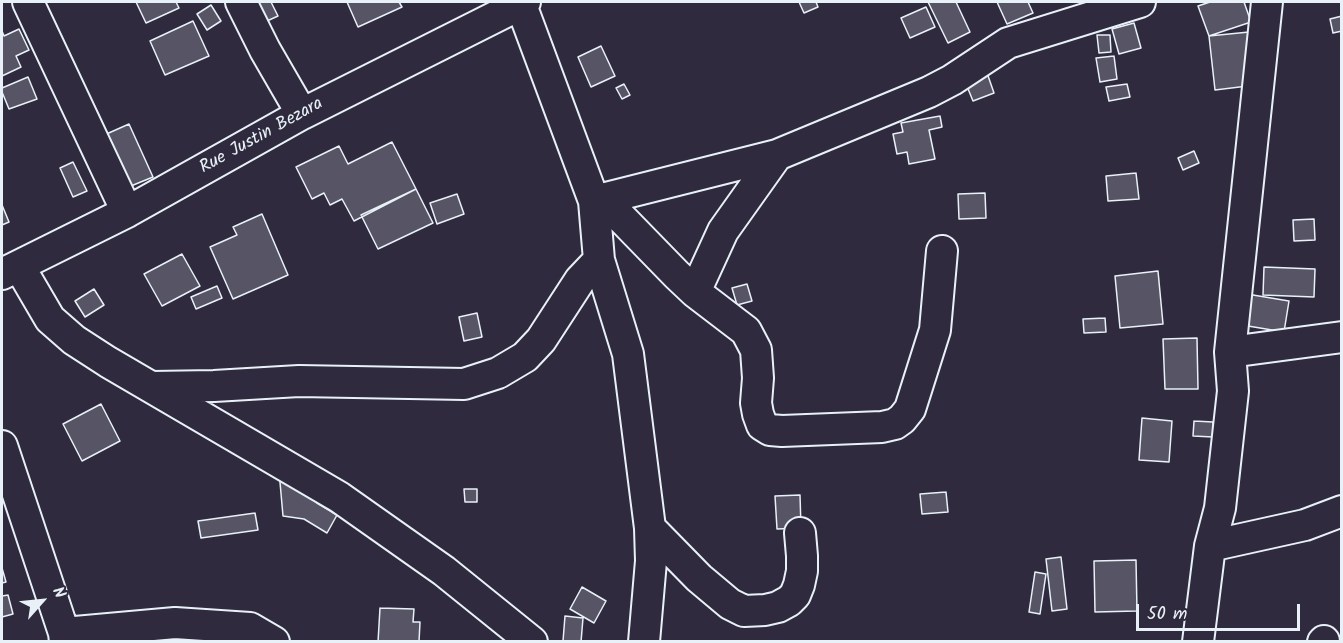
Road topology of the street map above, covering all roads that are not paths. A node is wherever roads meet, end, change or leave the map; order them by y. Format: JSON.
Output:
{"nodes":[{"id":1,"x":28,"y":2,"type":"edge"},
{"id":2,"x":241,"y":2,"type":"edge"},
{"id":3,"x":522,"y":2,"type":"edge"},
{"id":4,"x":1140,"y":2,"type":"edge"},
{"id":5,"x":1267,"y":2,"type":"edge"},
{"id":6,"x":302,"y":114,"type":"junction"},
{"id":7,"x":777,"y":155,"type":"junction"},
{"id":8,"x":598,"y":200,"type":"junction"},
{"id":9,"x":127,"y":212,"type":"junction"},
{"id":10,"x":942,"y":251,"type":"dead end"},
{"id":11,"x":599,"y":260,"type":"junction"},
{"id":12,"x":10,"y":270,"type":"edge"},
{"id":13,"x":695,"y":292,"type":"junction"},
{"id":14,"x":1341,"y":337,"type":"edge"},
{"id":15,"x":1230,"y":352,"type":"junction"},
{"id":16,"x":152,"y":387,"type":"junction"},
{"id":17,"x":2,"y":446,"type":"edge"},
{"id":18,"x":1341,"y":511,"type":"edge"},
{"id":19,"x":650,"y":528,"type":"junction"},
{"id":20,"x":800,"y":533,"type":"dead end"},
{"id":21,"x":1210,"y":546,"type":"junction"},
{"id":22,"x":64,"y":637,"type":"edge"},
{"id":23,"x":274,"y":642,"type":"edge"},
{"id":24,"x":532,"y":642,"type":"edge"},
{"id":25,"x":644,"y":642,"type":"edge"},
{"id":26,"x":1198,"y":642,"type":"edge"}],
"edges":[{"from":1,"to":9,"type":"street"},
{"from":2,"to":6,"type":"street"},
{"from":3,"to":6,"type":"street","name":"Rue Justin Bezara"},
{"from":3,"to":8,"type":"street"},
{"from":4,"to":7,"type":"street"},
{"from":5,"to":15,"type":"street"},
{"from":6,"to":9,"type":"street","name":"Rue Justin Bezara"},
{"from":7,"to":8,"type":"street"},
{"from":7,"to":13,"type":"street"},
{"from":8,"to":11,"type":"street"},
{"from":8,"to":13,"type":"street"},
{"from":9,"to":12,"type":"street","name":"Rue Justin Bezara"},
{"from":10,"to":13,"type":"street"},
{"from":11,"to":16,"type":"street"},
{"from":11,"to":19,"type":"street"},
{"from":12,"to":16,"type":"street"},
{"from":14,"to":15,"type":"street"},
{"from":15,"to":21,"type":"street"},
{"from":16,"to":24,"type":"street"},
{"from":17,"to":22,"type":"street"},
{"from":18,"to":21,"type":"street"},
{"from":19,"to":20,"type":"street"},
{"from":19,"to":25,"type":"street"},
{"from":21,"to":26,"type":"street"},
{"from":22,"to":23,"type":"street"}]}
